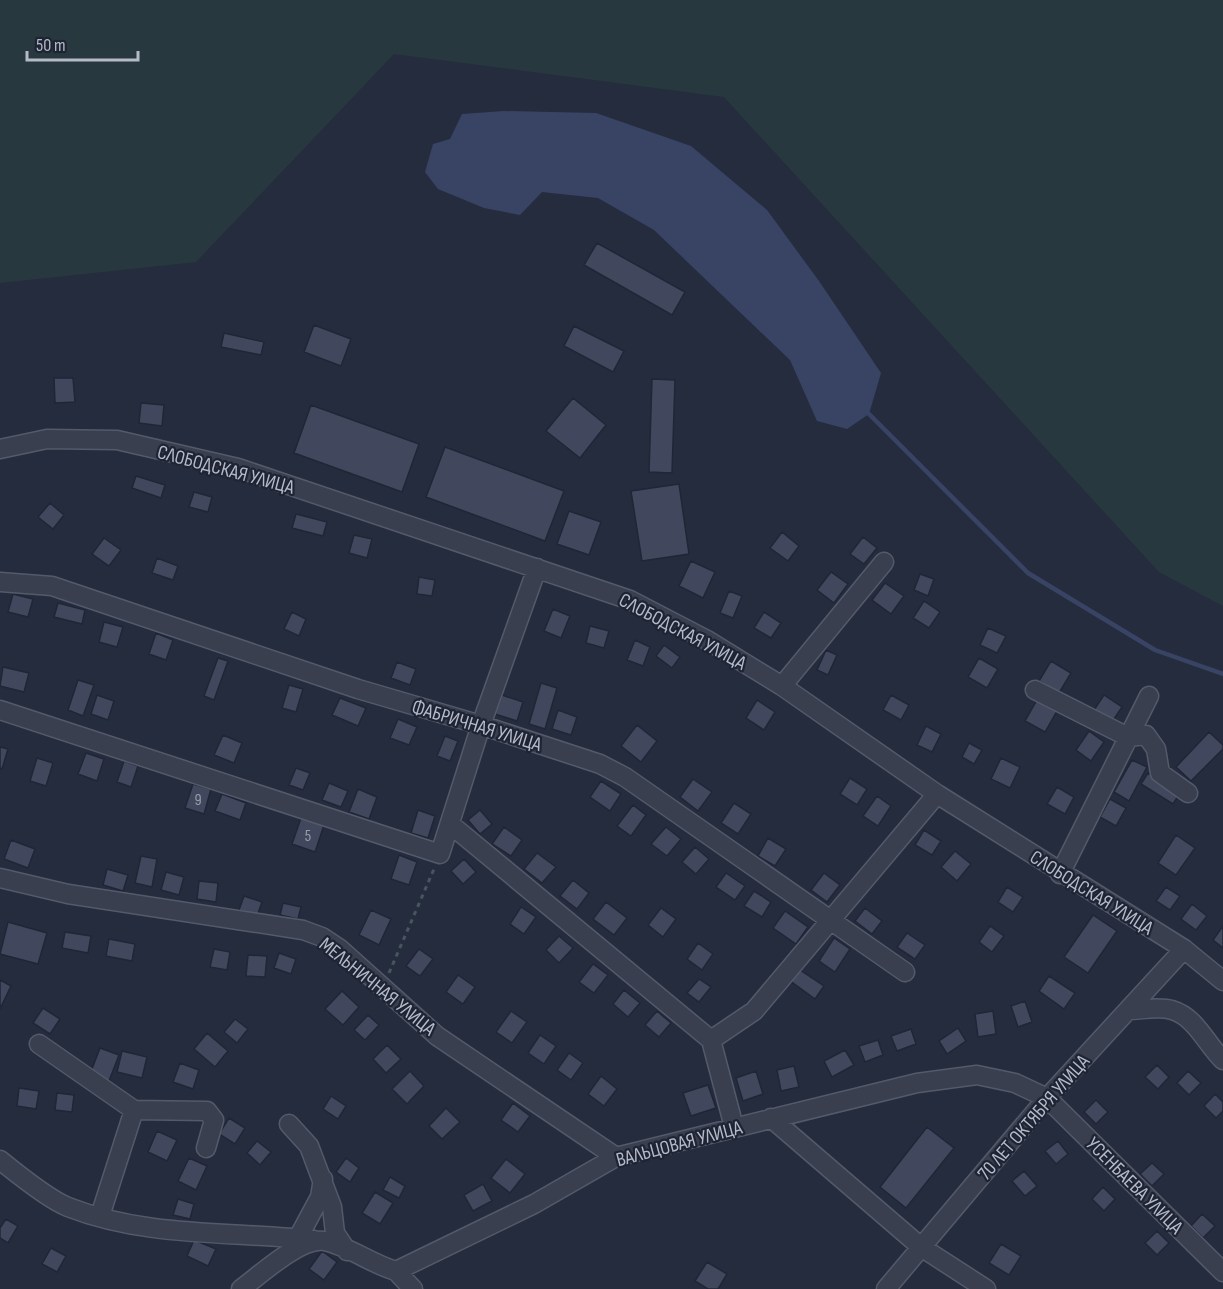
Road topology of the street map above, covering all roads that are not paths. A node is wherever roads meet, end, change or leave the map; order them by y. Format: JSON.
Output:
{"nodes":[{"id":1,"x":0,"y":448,"type":"edge"},
{"id":2,"x":884,"y":562,"type":"dead end"},
{"id":3,"x":537,"y":568,"type":"junction"},
{"id":4,"x":0,"y":582,"type":"edge"},
{"id":5,"x":782,"y":686,"type":"junction"},
{"id":6,"x":1035,"y":690,"type":"dead end"},
{"id":7,"x":1149,"y":696,"type":"dead end"},
{"id":8,"x":0,"y":710,"type":"edge"},
{"id":9,"x":481,"y":725,"type":"junction"},
{"id":10,"x":1128,"y":737,"type":"junction"},
{"id":11,"x":1188,"y":793,"type":"dead end"},
{"id":12,"x":937,"y":794,"type":"junction"},
{"id":13,"x":450,"y":824,"type":"junction"},
{"id":14,"x":1060,"y":874,"type":"junction"},
{"id":15,"x":0,"y":878,"type":"edge"},
{"id":16,"x":832,"y":921,"type":"junction"},
{"id":17,"x":1184,"y":949,"type":"junction"},
{"id":18,"x":905,"y":972,"type":"dead end"},
{"id":19,"x":1223,"y":981,"type":"edge"},
{"id":20,"x":1128,"y":1010,"type":"junction"},
{"id":21,"x":711,"y":1040,"type":"junction"},
{"id":22,"x":39,"y":1044,"type":"dead end"},
{"id":23,"x":1223,"y":1060,"type":"edge"},
{"id":24,"x":1047,"y":1098,"type":"junction"},
{"id":25,"x":134,"y":1110,"type":"junction"},
{"id":26,"x":771,"y":1118,"type":"junction"},
{"id":27,"x":289,"y":1124,"type":"dead end"},
{"id":28,"x":734,"y":1127,"type":"junction"},
{"id":29,"x":206,"y":1148,"type":"dead end"},
{"id":30,"x":616,"y":1157,"type":"junction"},
{"id":31,"x":0,"y":1160,"type":"edge"},
{"id":32,"x":323,"y":1179,"type":"junction"},
{"id":33,"x":100,"y":1216,"type":"junction"},
{"id":34,"x":298,"y":1238,"type":"junction"},
{"id":35,"x":322,"y":1241,"type":"junction"},
{"id":36,"x":921,"y":1247,"type":"junction"},
{"id":37,"x":347,"y":1251,"type":"junction"},
{"id":38,"x":396,"y":1271,"type":"junction"},
{"id":39,"x":1223,"y":1272,"type":"edge"},
{"id":40,"x":242,"y":1289,"type":"edge"},
{"id":41,"x":413,"y":1289,"type":"edge"},
{"id":42,"x":886,"y":1289,"type":"edge"},
{"id":43,"x":986,"y":1289,"type":"edge"}],
"edges":[{"from":1,"to":3,"type":"street","name":"СЛОБОДСКАЯ УЛИЦА"},
{"from":2,"to":5,"type":"street"},
{"from":3,"to":5,"type":"street","name":"СЛОБОДСКАЯ УЛИЦА"},
{"from":3,"to":9,"type":"street"},
{"from":4,"to":9,"type":"street","name":"ФАБРИЧНАЯ УЛИЦА"},
{"from":5,"to":12,"type":"street","name":"СЛОБОДСКАЯ УЛИЦА"},
{"from":6,"to":10,"type":"street"},
{"from":7,"to":10,"type":"street"},
{"from":8,"to":13,"type":"street"},
{"from":9,"to":13,"type":"street"},
{"from":9,"to":16,"type":"street","name":"ФАБРИЧНАЯ УЛИЦА"},
{"from":10,"to":11,"type":"street"},
{"from":10,"to":14,"type":"street"},
{"from":12,"to":14,"type":"street","name":"СЛОБОДСКАЯ УЛИЦА"},
{"from":12,"to":16,"type":"street"},
{"from":13,"to":21,"type":"street"},
{"from":14,"to":17,"type":"street","name":"СЛОБОДСКАЯ УЛИЦА"},
{"from":15,"to":30,"type":"street","name":"МЕЛЬНИЧНАЯ УЛИЦА"},
{"from":16,"to":18,"type":"street","name":"ФАБРИЧНАЯ УЛИЦА"},
{"from":16,"to":21,"type":"street"},
{"from":17,"to":19,"type":"street","name":"СЛОБОДСКАЯ УЛИЦА"},
{"from":17,"to":20,"type":"street","name":"70 ЛЕТ ОКТЯБРЯ УЛИЦА"},
{"from":20,"to":23,"type":"street"},
{"from":20,"to":24,"type":"street","name":"70 ЛЕТ ОКТЯБРЯ УЛИЦА"},
{"from":21,"to":28,"type":"street"},
{"from":22,"to":25,"type":"street"},
{"from":24,"to":26,"type":"street","name":"ВАЛЬЦОВАЯ УЛИЦА"},
{"from":24,"to":36,"type":"street","name":"70 ЛЕТ ОКТЯБРЯ УЛИЦА"},
{"from":24,"to":39,"type":"street","name":"УСЕНБАЕВА УЛИЦА"},
{"from":25,"to":29,"type":"street"},
{"from":25,"to":33,"type":"street"},
{"from":26,"to":28,"type":"street","name":"ВАЛЬЦОВАЯ УЛИЦА"},
{"from":26,"to":36,"type":"street"},
{"from":27,"to":32,"type":"street"},
{"from":28,"to":30,"type":"street","name":"ВАЛЬЦОВАЯ УЛИЦА"},
{"from":30,"to":38,"type":"street","name":"ВАЛЬЦОВАЯ УЛИЦА"},
{"from":31,"to":33,"type":"street"},
{"from":32,"to":34,"type":"street"},
{"from":32,"to":37,"type":"street"},
{"from":33,"to":34,"type":"street"},
{"from":34,"to":35,"type":"street"},
{"from":35,"to":37,"type":"street"},
{"from":35,"to":40,"type":"street"},
{"from":36,"to":42,"type":"street","name":"70 ЛЕТ ОКТЯБРЯ УЛИЦА"},
{"from":36,"to":43,"type":"street"},
{"from":37,"to":38,"type":"street"},
{"from":38,"to":41,"type":"street"}]}
